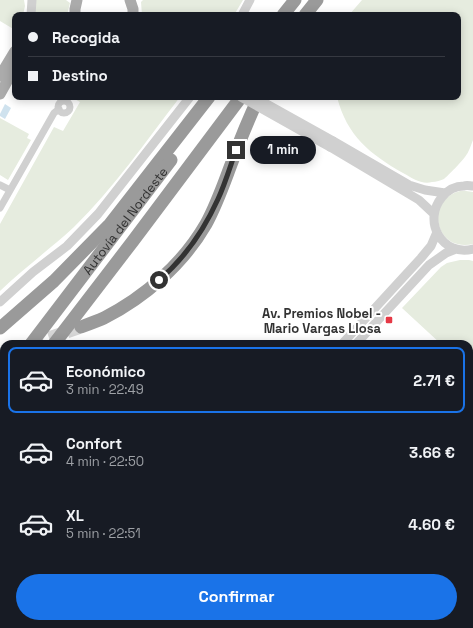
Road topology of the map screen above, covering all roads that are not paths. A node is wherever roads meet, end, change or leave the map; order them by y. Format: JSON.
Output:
{"nodes":[{"id":1,"x":32,"y":0,"type":"edge"},
{"id":2,"x":130,"y":0,"type":"edge"},
{"id":3,"x":250,"y":0,"type":"edge"},
{"id":4,"x":286,"y":0,"type":"edge"},
{"id":5,"x":295,"y":0,"type":"edge"},
{"id":6,"x":317,"y":0,"type":"edge"},
{"id":7,"x":325,"y":0,"type":"edge"},
{"id":8,"x":31,"y":12,"type":"edge"},
{"id":9,"x":133,"y":12,"type":"edge"},
{"id":10,"x":244,"y":12,"type":"edge"},
{"id":11,"x":276,"y":12,"type":"edge"},
{"id":12,"x":285,"y":12,"type":"edge"},
{"id":13,"x":307,"y":12,"type":"edge"},
{"id":14,"x":316,"y":12,"type":"edge"},
{"id":15,"x":12,"y":56,"type":"edge"},
{"id":16,"x":12,"y":72,"type":"edge"},
{"id":17,"x":0,"y":76,"type":"edge"},
{"id":18,"x":0,"y":94,"type":"edge"},
{"id":19,"x":188,"y":100,"type":"edge"},
{"id":20,"x":207,"y":100,"type":"edge"},
{"id":21,"x":217,"y":100,"type":"edge"},
{"id":22,"x":239,"y":100,"type":"edge"},
{"id":23,"x":247,"y":100,"type":"edge"},
{"id":24,"x":258,"y":100,"type":"edge"},
{"id":25,"x":259,"y":100,"type":"edge"},
{"id":26,"x":58,"y":109,"type":"dead end"},
{"id":27,"x":331,"y":144,"type":"junction"},
{"id":28,"x":0,"y":185,"type":"edge"},
{"id":29,"x":473,"y":186,"type":"edge"},
{"id":30,"x":10,"y":190,"type":"junction"},
{"id":31,"x":445,"y":193,"type":"junction"},
{"id":32,"x":0,"y":208,"type":"edge"},
{"id":33,"x":434,"y":214,"type":"junction"},
{"id":34,"x":436,"y":232,"type":"junction"},
{"id":35,"x":456,"y":249,"type":"junction"},
{"id":36,"x":473,"y":249,"type":"edge"},
{"id":37,"x":0,"y":302,"type":"edge"},
{"id":38,"x":81,"y":327,"type":"tunnel mouth"},
{"id":39,"x":0,"y":328,"type":"edge"},
{"id":40,"x":34,"y":340,"type":"edge"},
{"id":41,"x":57,"y":340,"type":"edge"},
{"id":42,"x":346,"y":340,"type":"edge"},
{"id":43,"x":360,"y":340,"type":"edge"}],
"edges":[{"from":1,"to":8,"type":"street"},
{"from":2,"to":9,"type":"main road"},
{"from":3,"to":10,"type":"street"},
{"from":4,"to":11,"type":"highway"},
{"from":5,"to":12,"type":"highway"},
{"from":6,"to":13,"type":"highway"},
{"from":7,"to":14,"type":"highway"},
{"from":15,"to":17,"type":"main road"},
{"from":16,"to":18,"type":"main road"},
{"from":19,"to":37,"type":"street"},
{"from":20,"to":39,"type":"highway"},
{"from":21,"to":40,"type":"highway","name":"Autovía del Nordeste"},
{"from":22,"to":41,"type":"highway","name":"Autovía del Nordeste"},
{"from":23,"to":27,"type":"street","bridge":true},
{"from":24,"to":38,"type":"highway"},
{"from":25,"to":27,"type":"street","bridge":true},
{"from":26,"to":30,"type":"street"},
{"from":27,"to":31,"type":"street"},
{"from":27,"to":33,"type":"street"},
{"from":28,"to":30,"type":"street"},
{"from":29,"to":31,"type":"street"},
{"from":30,"to":32,"type":"street"},
{"from":31,"to":33,"type":"street"},
{"from":33,"to":34,"type":"street"},
{"from":34,"to":35,"type":"street"},
{"from":34,"to":42,"type":"street"},
{"from":35,"to":36,"type":"street"},
{"from":35,"to":43,"type":"street"}]}
